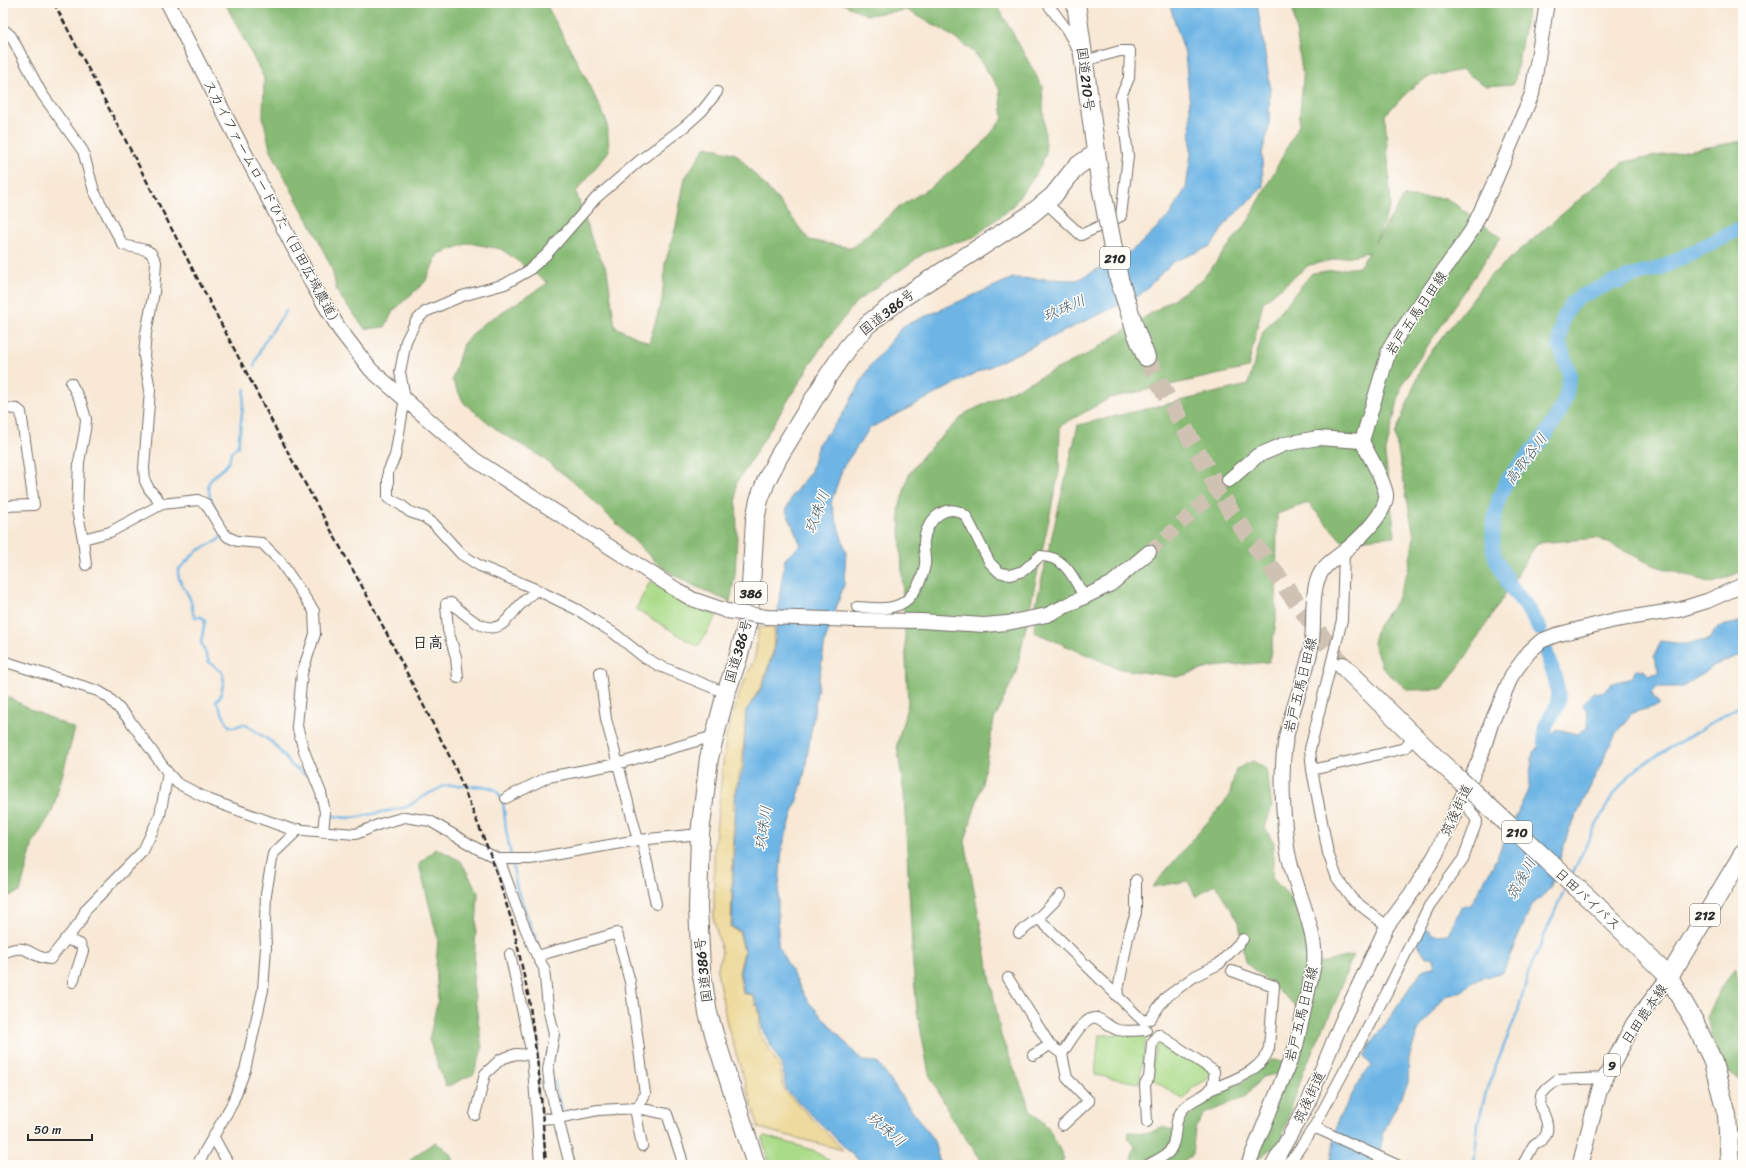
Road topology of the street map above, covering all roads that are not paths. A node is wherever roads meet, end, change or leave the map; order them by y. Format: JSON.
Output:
{"nodes":[{"id":1,"x":168,"y":3,"type":"edge"},
{"id":2,"x":1046,"y":3,"type":"edge"},
{"id":3,"x":1076,"y":3,"type":"edge"},
{"id":4,"x":1547,"y":3,"type":"edge"},
{"id":5,"x":3,"y":30,"type":"edge"},
{"id":6,"x":1084,"y":61,"type":"junction"},
{"id":7,"x":717,"y":92,"type":"dead end"},
{"id":8,"x":1096,"y":155,"type":"junction"},
{"id":9,"x":1046,"y":202,"type":"junction"},
{"id":10,"x":1146,"y":357,"type":"tunnel mouth"},
{"id":11,"x":71,"y":383,"type":"dead end"},
{"id":12,"x":405,"y":398,"type":"junction"},
{"id":13,"x":3,"y":408,"type":"edge"},
{"id":14,"x":1362,"y":442,"type":"junction"},
{"id":15,"x":1229,"y":480,"type":"tunnel mouth"},
{"id":16,"x":162,"y":504,"type":"junction"},
{"id":17,"x":3,"y":506,"type":"edge"},
{"id":18,"x":83,"y":539,"type":"junction"},
{"id":19,"x":1344,"y":551,"type":"junction"},
{"id":20,"x":1149,"y":552,"type":"tunnel mouth"},
{"id":21,"x":86,"y":565,"type":"dead end"},
{"id":22,"x":1743,"y":585,"type":"edge"},
{"id":23,"x":536,"y":590,"type":"junction"},
{"id":24,"x":1085,"y":598,"type":"junction"},
{"id":25,"x":857,"y":614,"type":"junction"},
{"id":26,"x":3,"y":661,"type":"edge"},
{"id":27,"x":1343,"y":666,"type":"tunnel mouth"},
{"id":28,"x":600,"y":672,"type":"dead end"},
{"id":29,"x":458,"y":678,"type":"dead end"},
{"id":30,"x":726,"y":693,"type":"junction"},
{"id":31,"x":714,"y":736,"type":"junction"},
{"id":32,"x":1414,"y":737,"type":"junction"},
{"id":33,"x":617,"y":764,"type":"junction"},
{"id":34,"x":1312,"y":770,"type":"junction"},
{"id":35,"x":168,"y":773,"type":"junction"},
{"id":36,"x":1462,"y":797,"type":"junction"},
{"id":37,"x":506,"y":798,"type":"dead end"},
{"id":38,"x":299,"y":829,"type":"junction"},
{"id":39,"x":323,"y":832,"type":"junction"},
{"id":40,"x":700,"y":834,"type":"junction"},
{"id":41,"x":640,"y":840,"type":"junction"},
{"id":42,"x":1743,"y":854,"type":"edge"},
{"id":43,"x":502,"y":859,"type":"junction"},
{"id":44,"x":1136,"y":880,"type":"dead end"},
{"id":45,"x":1061,"y":895,"type":"dead end"},
{"id":46,"x":656,"y":904,"type":"dead end"},
{"id":47,"x":1038,"y":918,"type":"junction"},
{"id":48,"x":1387,"y":926,"type":"junction"},
{"id":49,"x":1019,"y":933,"type":"dead end"},
{"id":50,"x":1243,"y":938,"type":"dead end"},
{"id":51,"x":65,"y":939,"type":"junction"},
{"id":52,"x":3,"y":953,"type":"edge"},
{"id":53,"x":510,"y":954,"type":"dead end"},
{"id":54,"x":541,"y":955,"type":"junction"},
{"id":55,"x":1232,"y":971,"type":"dead end"},
{"id":56,"x":1669,"y":977,"type":"junction"},
{"id":57,"x":1008,"y":978,"type":"dead end"},
{"id":58,"x":73,"y":982,"type":"dead end"},
{"id":59,"x":1117,"y":996,"type":"junction"},
{"id":60,"x":1144,"y":1025,"type":"junction"},
{"id":61,"x":1154,"y":1039,"type":"junction"},
{"id":62,"x":1050,"y":1045,"type":"junction"},
{"id":63,"x":1062,"y":1054,"type":"junction"},
{"id":64,"x":532,"y":1055,"type":"junction"},
{"id":65,"x":1033,"y":1056,"type":"dead end"},
{"id":66,"x":1606,"y":1078,"type":"junction"},
{"id":67,"x":1210,"y":1090,"type":"junction"},
{"id":68,"x":637,"y":1108,"type":"junction"},
{"id":69,"x":475,"y":1114,"type":"dead end"},
{"id":70,"x":562,"y":1117,"type":"junction"},
{"id":71,"x":537,"y":1119,"type":"junction"},
{"id":72,"x":1147,"y":1122,"type":"dead end"},
{"id":73,"x":1063,"y":1125,"type":"dead end"},
{"id":74,"x":1314,"y":1127,"type":"junction"},
{"id":75,"x":213,"y":1136,"type":"junction"},
{"id":76,"x":642,"y":1146,"type":"dead end"},
{"id":77,"x":197,"y":1165,"type":"edge"},
{"id":78,"x":229,"y":1165,"type":"edge"},
{"id":79,"x":540,"y":1165,"type":"edge"},
{"id":80,"x":568,"y":1165,"type":"edge"},
{"id":81,"x":682,"y":1165,"type":"edge"},
{"id":82,"x":756,"y":1165,"type":"edge"},
{"id":83,"x":1148,"y":1165,"type":"edge"},
{"id":84,"x":1248,"y":1165,"type":"edge"},
{"id":85,"x":1272,"y":1165,"type":"edge"},
{"id":86,"x":1286,"y":1165,"type":"edge"},
{"id":87,"x":1397,"y":1165,"type":"edge"},
{"id":88,"x":1522,"y":1165,"type":"edge"},
{"id":89,"x":1580,"y":1165,"type":"edge"},
{"id":90,"x":1730,"y":1165,"type":"edge"}],
"edges":[{"from":1,"to":12,"type":"street","name":"スカイファームロードひた（日田広域農道）"},
{"from":2,"to":6,"type":"street"},
{"from":3,"to":6,"type":"highway","name":"国道210号","number":"210"},
{"from":4,"to":14,"type":"street","name":"岩戸五馬日田線"},
{"from":5,"to":16,"type":"street"},
{"from":6,"to":8,"type":"highway","name":"国道210号","number":"210"},
{"from":6,"to":9,"type":"street"},
{"from":7,"to":12,"type":"street"},
{"from":8,"to":9,"type":"highway","name":"国道386号","number":"386"},
{"from":8,"to":10,"type":"highway","number":"210","bridge":true},
{"from":9,"to":30,"type":"highway","name":"国道386号","number":"386"},
{"from":11,"to":18,"type":"street"},
{"from":12,"to":23,"type":"street"},
{"from":12,"to":25,"type":"street","name":"スカイファームロードひた（日田広域農道）","bridge":true},
{"from":13,"to":17,"type":"street"},
{"from":14,"to":15,"type":"street"},
{"from":14,"to":19,"type":"street","name":"岩戸五馬日田線"},
{"from":16,"to":18,"type":"street"},
{"from":16,"to":39,"type":"street"},
{"from":18,"to":21,"type":"street"},
{"from":19,"to":34,"type":"street"},
{"from":19,"to":84,"type":"street","name":"岩戸五馬日田線"},
{"from":20,"to":24,"type":"street","name":"スカイファームロードひた（日田広域農道）"},
{"from":22,"to":36,"type":"street","name":"筑後街道"},
{"from":23,"to":29,"type":"street"},
{"from":23,"to":30,"type":"street"},
{"from":24,"to":25,"type":"street","name":"スカイファームロードひた（日田広域農道）"},
{"from":24,"to":25,"type":"street"},
{"from":26,"to":35,"type":"street"},
{"from":27,"to":32,"type":"highway","name":"日田バイパス","number":"210"},
{"from":28,"to":33,"type":"street"},
{"from":30,"to":31,"type":"highway","name":"国道386号","number":"386"},
{"from":31,"to":33,"type":"street"},
{"from":31,"to":40,"type":"highway","name":"国道386号","number":"386"},
{"from":32,"to":34,"type":"street"},
{"from":32,"to":56,"type":"highway","name":"日田バイパス","number":"210","bridge":true},
{"from":33,"to":37,"type":"street"},
{"from":33,"to":41,"type":"street"},
{"from":34,"to":48,"type":"street"},
{"from":35,"to":38,"type":"street"},
{"from":35,"to":51,"type":"street"},
{"from":36,"to":48,"type":"street","name":"筑後街道"},
{"from":36,"to":74,"type":"street"},
{"from":38,"to":39,"type":"street"},
{"from":38,"to":75,"type":"street"},
{"from":39,"to":43,"type":"street"},
{"from":40,"to":41,"type":"street"},
{"from":40,"to":82,"type":"highway","name":"国道386号","number":"386"},
{"from":41,"to":43,"type":"street"},
{"from":41,"to":46,"type":"street"},
{"from":42,"to":56,"type":"highway","number":"212"},
{"from":43,"to":54,"type":"street"},
{"from":44,"to":59,"type":"street"},
{"from":45,"to":47,"type":"street"},
{"from":47,"to":49,"type":"street"},
{"from":47,"to":59,"type":"street"},
{"from":48,"to":85,"type":"street","name":"筑後街道"},
{"from":50,"to":60,"type":"street"},
{"from":51,"to":52,"type":"street"},
{"from":51,"to":58,"type":"street"},
{"from":53,"to":64,"type":"street"},
{"from":54,"to":68,"type":"street"},
{"from":54,"to":70,"type":"street"},
{"from":55,"to":67,"type":"street"},
{"from":56,"to":66,"type":"main road","name":"日田鹿本線","number":"9"},
{"from":56,"to":90,"type":"highway","name":"日田バイパス","number":"210"},
{"from":57,"to":62,"type":"street"},
{"from":59,"to":60,"type":"street"},
{"from":60,"to":61,"type":"street"},
{"from":60,"to":63,"type":"street"},
{"from":61,"to":67,"type":"street"},
{"from":61,"to":72,"type":"street"},
{"from":62,"to":63,"type":"street"},
{"from":62,"to":65,"type":"street"},
{"from":63,"to":73,"type":"street"},
{"from":64,"to":69,"type":"street"},
{"from":64,"to":71,"type":"street"},
{"from":66,"to":88,"type":"street"},
{"from":66,"to":89,"type":"main road","name":"日田鹿本線","number":"9"},
{"from":67,"to":83,"type":"street"},
{"from":68,"to":70,"type":"street"},
{"from":68,"to":76,"type":"street"},
{"from":68,"to":81,"type":"street"},
{"from":70,"to":71,"type":"street"},
{"from":70,"to":80,"type":"street"},
{"from":71,"to":79,"type":"street"},
{"from":74,"to":86,"type":"street"},
{"from":74,"to":87,"type":"street"},
{"from":75,"to":77,"type":"street"},
{"from":75,"to":78,"type":"street"}]}
